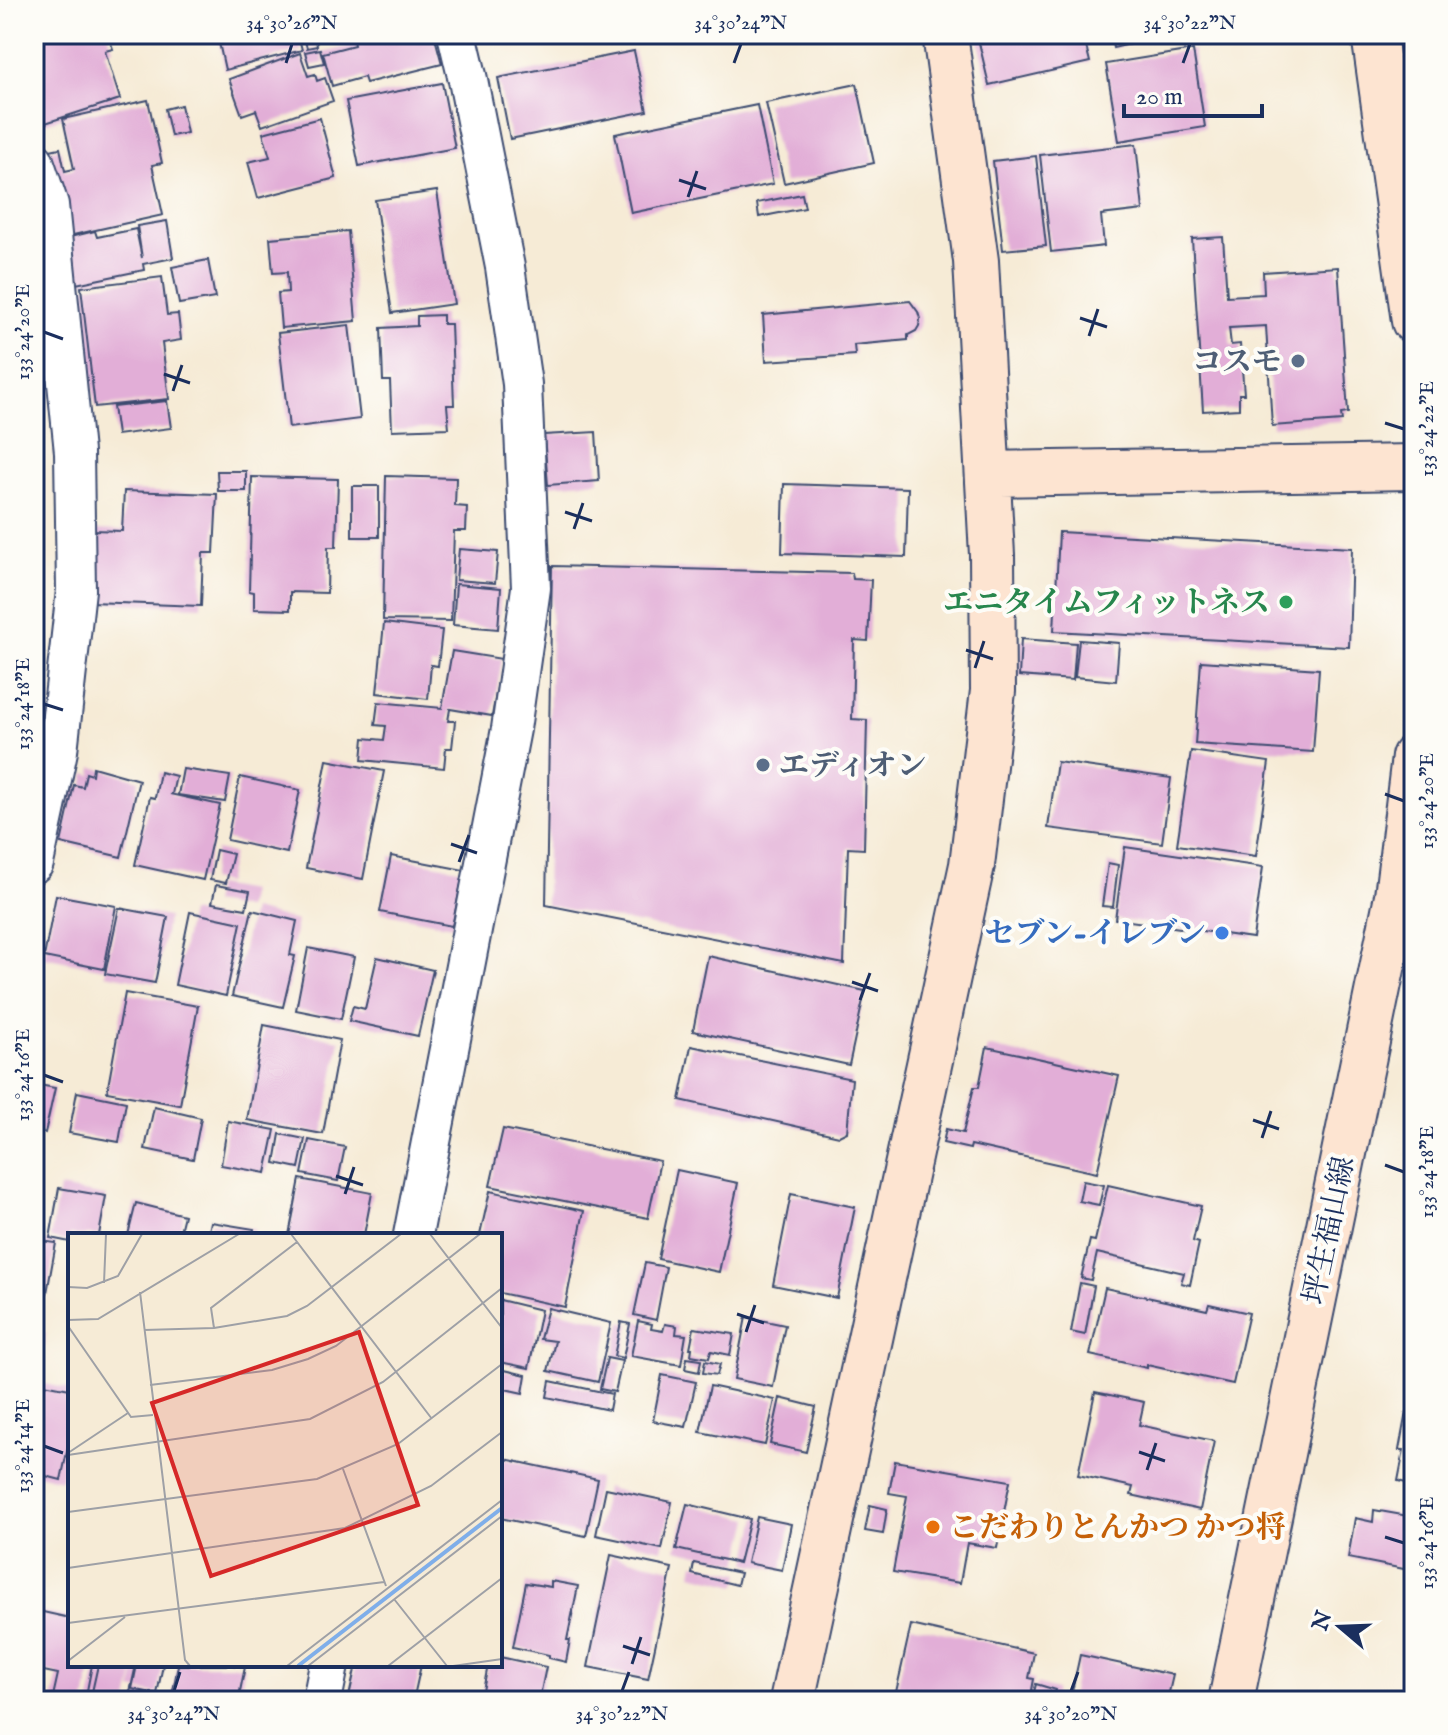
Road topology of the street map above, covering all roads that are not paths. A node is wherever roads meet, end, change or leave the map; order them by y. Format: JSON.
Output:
{"nodes":[{"id":1,"x":457,"y":34,"type":"edge"},
{"id":2,"x":945,"y":34,"type":"edge"},
{"id":3,"x":1374,"y":34,"type":"edge"},
{"id":4,"x":34,"y":161,"type":"edge"},
{"id":5,"x":1414,"y":321,"type":"edge"},
{"id":6,"x":1414,"y":467,"type":"edge"},
{"id":7,"x":988,"y":474,"type":"junction"},
{"id":8,"x":1414,"y":757,"type":"edge"},
{"id":9,"x":34,"y":863,"type":"edge"},
{"id":10,"x":413,"y":1233,"type":"edge"},
{"id":11,"x":329,"y":1667,"type":"edge"},
{"id":12,"x":322,"y":1701,"type":"edge"},
{"id":13,"x":792,"y":1701,"type":"edge"},
{"id":14,"x":1231,"y":1701,"type":"edge"}],
"edges":[{"from":1,"to":10,"type":"street"},
{"from":2,"to":7,"type":"street"},
{"from":3,"to":5,"type":"street"},
{"from":4,"to":9,"type":"street"},
{"from":6,"to":7,"type":"street"},
{"from":7,"to":13,"type":"street"},
{"from":8,"to":14,"type":"street","name":"坪生福山線"},
{"from":11,"to":12,"type":"street"}]}
